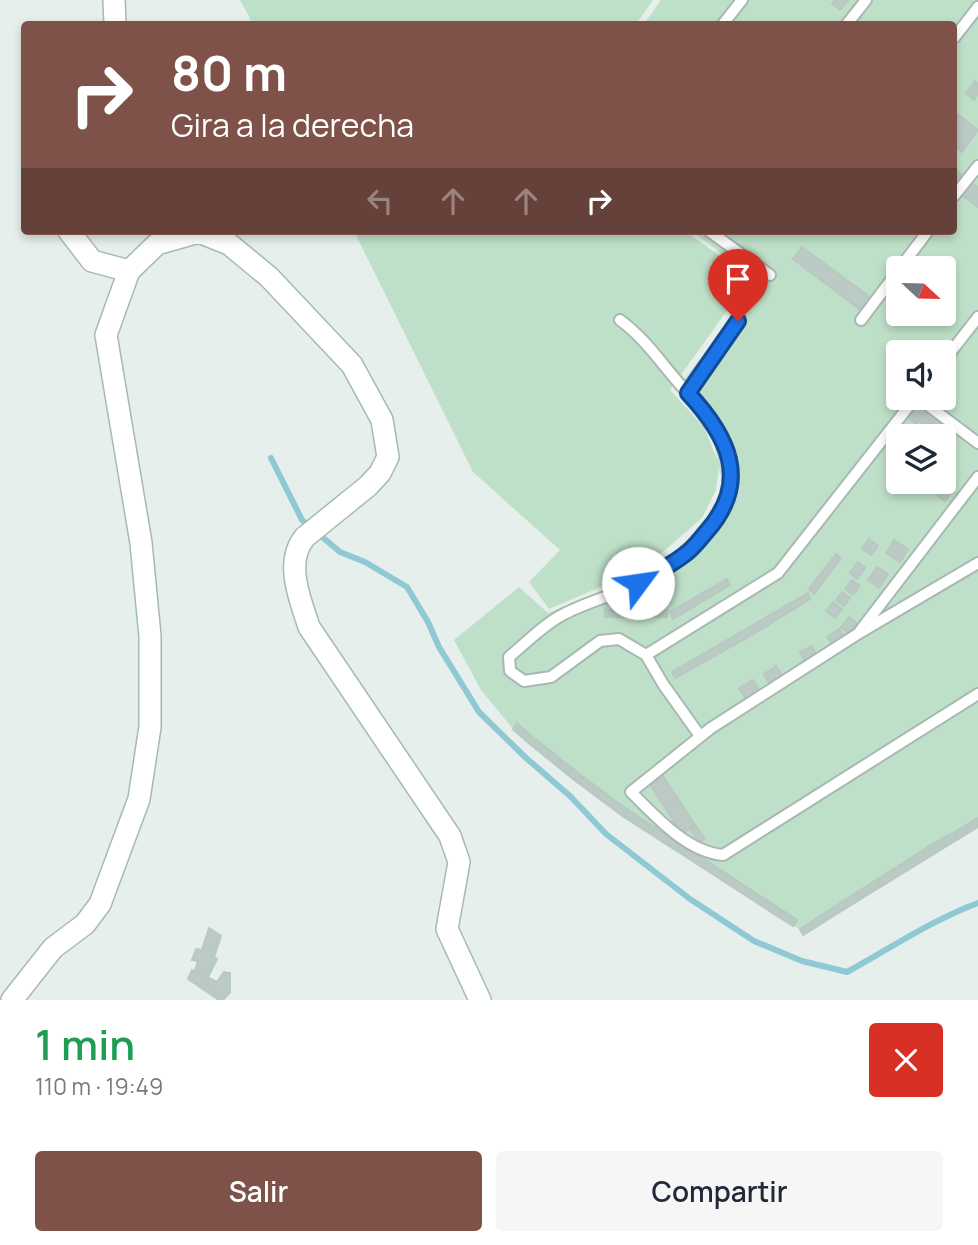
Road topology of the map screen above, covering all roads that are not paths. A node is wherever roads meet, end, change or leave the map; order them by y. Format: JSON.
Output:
{"nodes":[{"id":1,"x":114,"y":0,"type":"edge"},
{"id":2,"x":742,"y":0,"type":"edge"},
{"id":3,"x":866,"y":0,"type":"edge"},
{"id":4,"x":978,"y":6,"type":"edge"},
{"id":5,"x":115,"y":21,"type":"edge"},
{"id":6,"x":725,"y":21,"type":"edge"},
{"id":7,"x":850,"y":21,"type":"edge"},
{"id":8,"x":957,"y":34,"type":"edge"},
{"id":9,"x":978,"y":166,"type":"edge"},
{"id":10,"x":957,"y":192,"type":"edge"},
{"id":11,"x":72,"y":235,"type":"edge"},
{"id":12,"x":188,"y":235,"type":"edge"},
{"id":13,"x":206,"y":235,"type":"edge"},
{"id":14,"x":715,"y":235,"type":"edge"},
{"id":15,"x":925,"y":235,"type":"edge"},
{"id":16,"x":909,"y":256,"type":"edge"},
{"id":17,"x":129,"y":271,"type":"junction"},
{"id":18,"x":770,"y":275,"type":"dead end"},
{"id":19,"x":886,"y":287,"type":"edge"},
{"id":20,"x":978,"y":317,"type":"edge"},
{"id":21,"x":620,"y":320,"type":"dead end"},
{"id":22,"x":861,"y":320,"type":"dead end"},
{"id":23,"x":738,"y":321,"type":"dead end"},
{"id":24,"x":956,"y":345,"type":"edge"},
{"id":25,"x":688,"y":393,"type":"junction"},
{"id":26,"x":907,"y":410,"type":"edge"},
{"id":27,"x":934,"y":410,"type":"edge"},
{"id":28,"x":978,"y":443,"type":"edge"},
{"id":29,"x":978,"y":477,"type":"edge"},
{"id":30,"x":978,"y":563,"type":"edge"},
{"id":31,"x":856,"y":635,"type":"junction"},
{"id":32,"x":646,"y":655,"type":"junction"},
{"id":33,"x":978,"y":694,"type":"edge"},
{"id":34,"x":701,"y":736,"type":"junction"},
{"id":35,"x":12,"y":1000,"type":"edge"},
{"id":36,"x":480,"y":1000,"type":"edge"}],
"edges":[{"from":1,"to":5,"type":"main road"},
{"from":2,"to":6,"type":"lane"},
{"from":3,"to":7,"type":"lane"},
{"from":4,"to":8,"type":"lane"},
{"from":9,"to":10,"type":"lane"},
{"from":11,"to":17,"type":"main road"},
{"from":12,"to":17,"type":"main road"},
{"from":13,"to":36,"type":"main road"},
{"from":14,"to":18,"type":"lane"},
{"from":15,"to":16,"type":"lane"},
{"from":17,"to":35,"type":"main road"},
{"from":19,"to":22,"type":"lane"},
{"from":20,"to":24,"type":"lane"},
{"from":21,"to":25,"type":"lane"},
{"from":23,"to":25,"type":"lane"},
{"from":25,"to":32,"type":"lane"},
{"from":26,"to":32,"type":"lane"},
{"from":27,"to":28,"type":"lane"},
{"from":29,"to":31,"type":"lane"},
{"from":30,"to":31,"type":"lane"},
{"from":31,"to":34,"type":"lane"},
{"from":32,"to":34,"type":"lane"},
{"from":33,"to":34,"type":"lane"}]}
